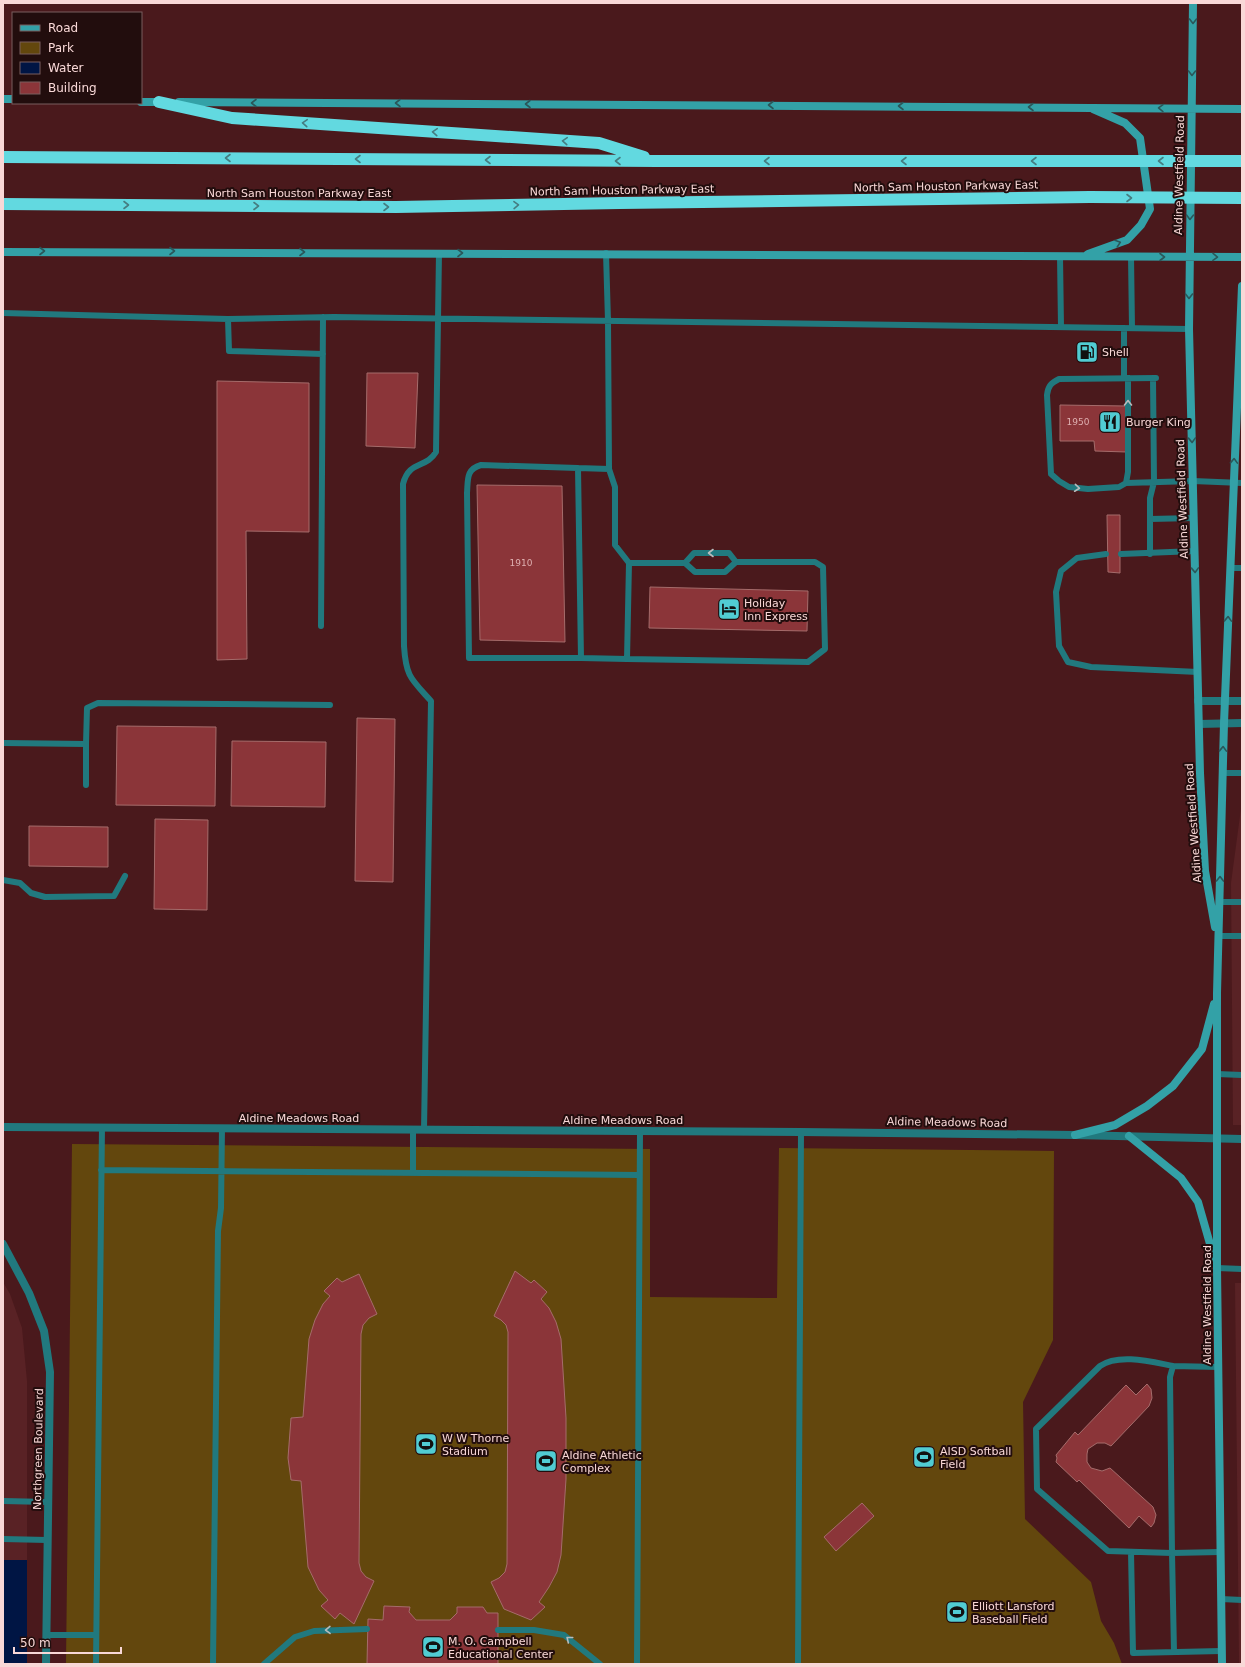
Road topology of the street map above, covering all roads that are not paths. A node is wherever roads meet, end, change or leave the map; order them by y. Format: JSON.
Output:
{"nodes":[{"id":1,"x":1193,"y":3,"type":"edge"},
{"id":2,"x":142,"y":102,"type":"edge"},
{"id":3,"x":159,"y":102,"type":"junction"},
{"id":4,"x":1089,"y":107,"type":"junction"},
{"id":5,"x":1192,"y":108,"type":"junction"},
{"id":6,"x":1242,"y":109,"type":"edge"},
{"id":7,"x":3,"y":157,"type":"edge"},
{"id":8,"x":657,"y":161,"type":"junction"},
{"id":9,"x":1242,"y":161,"type":"edge"},
{"id":10,"x":1242,"y":198,"type":"edge"},
{"id":11,"x":3,"y":204,"type":"edge"},
{"id":12,"x":102,"y":205,"type":"junction"},
{"id":13,"x":3,"y":210,"type":"edge"},
{"id":14,"x":3,"y":252,"type":"edge"},
{"id":15,"x":439,"y":253,"type":"junction"},
{"id":16,"x":606,"y":253,"type":"junction"},
{"id":17,"x":1060,"y":256,"type":"junction"},
{"id":18,"x":1081,"y":256,"type":"junction"},
{"id":19,"x":1131,"y":256,"type":"junction"},
{"id":20,"x":1189,"y":257,"type":"junction"},
{"id":21,"x":1242,"y":257,"type":"edge"},
{"id":22,"x":1242,"y":286,"type":"edge"},
{"id":23,"x":3,"y":313,"type":"edge"},
{"id":24,"x":323,"y":317,"type":"junction"},
{"id":25,"x":439,"y":318,"type":"junction"},
{"id":26,"x":228,"y":319,"type":"junction"},
{"id":27,"x":608,"y":321,"type":"junction"},
{"id":28,"x":1061,"y":327,"type":"junction"},
{"id":29,"x":1124,"y":328,"type":"junction"},
{"id":30,"x":1132,"y":328,"type":"junction"},
{"id":31,"x":1189,"y":329,"type":"junction"},
{"id":32,"x":323,"y":354,"type":"junction"},
{"id":33,"x":1126,"y":378,"type":"junction"},
{"id":34,"x":578,"y":468,"type":"junction"},
{"id":35,"x":609,"y":470,"type":"junction"},
{"id":36,"x":1193,"y":481,"type":"junction"},
{"id":37,"x":1154,"y":482,"type":"junction"},
{"id":38,"x":1126,"y":483,"type":"junction"},
{"id":39,"x":1238,"y":483,"type":"edge"},
{"id":40,"x":1194,"y":518,"type":"junction"},
{"id":41,"x":1150,"y":519,"type":"junction"},
{"id":42,"x":1195,"y":551,"type":"junction"},
{"id":43,"x":1106,"y":554,"type":"dead end"},
{"id":44,"x":1121,"y":554,"type":"dead end"},
{"id":45,"x":1150,"y":554,"type":"junction"},
{"id":46,"x":736,"y":562,"type":"junction"},
{"id":47,"x":629,"y":563,"type":"junction"},
{"id":48,"x":685,"y":563,"type":"junction"},
{"id":49,"x":1230,"y":568,"type":"junction"},
{"id":50,"x":1242,"y":568,"type":"edge"},
{"id":51,"x":321,"y":626,"type":"dead end"},
{"id":52,"x":581,"y":658,"type":"junction"},
{"id":53,"x":627,"y":659,"type":"junction"},
{"id":54,"x":1198,"y":672,"type":"junction"},
{"id":55,"x":1225,"y":701,"type":"junction"},
{"id":56,"x":1242,"y":701,"type":"edge"},
{"id":57,"x":1198,"y":702,"type":"junction"},
{"id":58,"x":330,"y":705,"type":"dead end"},
{"id":59,"x":1224,"y":723,"type":"junction"},
{"id":60,"x":1242,"y":723,"type":"edge"},
{"id":61,"x":1199,"y":724,"type":"junction"},
{"id":62,"x":3,"y":743,"type":"edge"},
{"id":63,"x":86,"y":744,"type":"junction"},
{"id":64,"x":1223,"y":773,"type":"junction"},
{"id":65,"x":1242,"y":773,"type":"edge"},
{"id":66,"x":86,"y":785,"type":"dead end"},
{"id":67,"x":125,"y":876,"type":"dead end"},
{"id":68,"x":3,"y":880,"type":"edge"},
{"id":69,"x":1219,"y":902,"type":"junction"},
{"id":70,"x":1242,"y":902,"type":"edge"},
{"id":71,"x":1218,"y":936,"type":"junction"},
{"id":72,"x":1242,"y":936,"type":"edge"},
{"id":73,"x":1218,"y":946,"type":"junction"},
{"id":74,"x":1217,"y":993,"type":"junction"},
{"id":75,"x":1217,"y":1074,"type":"junction"},
{"id":76,"x":1242,"y":1075,"type":"edge"},
{"id":77,"x":3,"y":1127,"type":"edge"},
{"id":78,"x":102,"y":1127,"type":"junction"},
{"id":79,"x":222,"y":1128,"type":"junction"},
{"id":80,"x":413,"y":1130,"type":"junction"},
{"id":81,"x":424,"y":1130,"type":"junction"},
{"id":82,"x":640,"y":1132,"type":"junction"},
{"id":83,"x":801,"y":1132,"type":"junction"},
{"id":84,"x":1075,"y":1135,"type":"junction"},
{"id":85,"x":1129,"y":1136,"type":"junction"},
{"id":86,"x":1218,"y":1138,"type":"junction"},
{"id":87,"x":1242,"y":1139,"type":"edge"},
{"id":88,"x":102,"y":1170,"type":"junction"},
{"id":89,"x":222,"y":1171,"type":"junction"},
{"id":90,"x":412,"y":1173,"type":"junction"},
{"id":91,"x":639,"y":1175,"type":"junction"},
{"id":92,"x":3,"y":1244,"type":"edge"},
{"id":93,"x":1217,"y":1268,"type":"junction"},
{"id":94,"x":1242,"y":1268,"type":"edge"},
{"id":95,"x":1173,"y":1366,"type":"junction"},
{"id":96,"x":1218,"y":1367,"type":"junction"},
{"id":97,"x":3,"y":1501,"type":"edge"},
{"id":98,"x":48,"y":1502,"type":"junction"},
{"id":99,"x":3,"y":1539,"type":"edge"},
{"id":100,"x":47,"y":1540,"type":"junction"},
{"id":101,"x":1132,"y":1552,"type":"junction"},
{"id":102,"x":1220,"y":1552,"type":"junction"},
{"id":103,"x":1172,"y":1553,"type":"junction"},
{"id":104,"x":1221,"y":1599,"type":"junction"},
{"id":105,"x":1242,"y":1600,"type":"edge"},
{"id":106,"x":367,"y":1630,"type":"dead end"},
{"id":107,"x":498,"y":1630,"type":"dead end"},
{"id":108,"x":46,"y":1635,"type":"junction"},
{"id":109,"x":96,"y":1635,"type":"junction"},
{"id":110,"x":1221,"y":1651,"type":"junction"},
{"id":111,"x":1174,"y":1652,"type":"junction"},
{"id":112,"x":46,"y":1664,"type":"edge"},
{"id":113,"x":96,"y":1664,"type":"edge"},
{"id":114,"x":213,"y":1664,"type":"edge"},
{"id":115,"x":264,"y":1664,"type":"edge"},
{"id":116,"x":600,"y":1664,"type":"edge"},
{"id":117,"x":637,"y":1664,"type":"edge"},
{"id":118,"x":798,"y":1664,"type":"edge"},
{"id":119,"x":1222,"y":1664,"type":"edge"}],
"edges":[{"from":1,"to":5,"type":"main road","name":"Aldine Westfield Road","one_way":true},
{"from":2,"to":3,"type":"main road"},
{"from":4,"to":3,"type":"main road","one_way":true},
{"from":8,"to":3,"type":"highway","one_way":true},
{"from":5,"to":4,"type":"main road","one_way":true},
{"from":18,"to":4,"type":"main road","one_way":true},
{"from":5,"to":6,"type":"main road"},
{"from":5,"to":20,"type":"main road","name":"Aldine Westfield Road","one_way":true},
{"from":8,"to":7,"type":"highway","one_way":true},
{"from":9,"to":8,"type":"highway","one_way":true,"bridge":true},
{"from":12,"to":10,"type":"highway","name":"North Sam Houston Parkway East","one_way":true,"bridge":true},
{"from":11,"to":12,"type":"highway","name":"North Sam Houston Parkway East"},
{"from":12,"to":13,"type":"highway"},
{"from":14,"to":15,"type":"main road","one_way":true},
{"from":15,"to":16,"type":"main road","one_way":true},
{"from":15,"to":25,"type":"lane"},
{"from":16,"to":17,"type":"main road"},
{"from":16,"to":27,"type":"lane"},
{"from":17,"to":18,"type":"main road"},
{"from":17,"to":28,"type":"lane"},
{"from":18,"to":19,"type":"main road"},
{"from":19,"to":20,"type":"main road","one_way":true},
{"from":19,"to":30,"type":"lane"},
{"from":20,"to":21,"type":"main road","one_way":true},
{"from":20,"to":31,"type":"main road","name":"Aldine Westfield Road","one_way":true},
{"from":39,"to":22,"type":"main road","name":"Aldine Westfield Road","one_way":true},
{"from":23,"to":26,"type":"lane"},
{"from":24,"to":25,"type":"lane"},
{"from":24,"to":26,"type":"lane"},
{"from":24,"to":32,"type":"lane"},
{"from":25,"to":27,"type":"lane"},
{"from":25,"to":81,"type":"lane"},
{"from":26,"to":32,"type":"lane"},
{"from":27,"to":28,"type":"lane"},
{"from":27,"to":35,"type":"lane"},
{"from":28,"to":29,"type":"lane"},
{"from":29,"to":30,"type":"lane"},
{"from":29,"to":33,"type":"lane"},
{"from":30,"to":31,"type":"lane"},
{"from":31,"to":36,"type":"main road","name":"Aldine Westfield Road","one_way":true},
{"from":32,"to":51,"type":"lane"},
{"from":33,"to":37,"type":"lane"},
{"from":38,"to":33,"type":"lane","one_way":true},
{"from":33,"to":38,"type":"lane","one_way":true},
{"from":34,"to":35,"type":"lane"},
{"from":34,"to":52,"type":"lane"},
{"from":34,"to":52,"type":"lane"},
{"from":35,"to":47,"type":"lane"},
{"from":36,"to":37,"type":"lane"},
{"from":36,"to":39,"type":"lane"},
{"from":36,"to":40,"type":"main road","name":"Aldine Westfield Road"},
{"from":37,"to":38,"type":"lane"},
{"from":37,"to":41,"type":"lane"},
{"from":39,"to":49,"type":"main road","name":"Aldine Westfield Road"},
{"from":40,"to":41,"type":"lane"},
{"from":40,"to":42,"type":"main road","name":"Aldine Westfield Road"},
{"from":41,"to":45,"type":"lane"},
{"from":42,"to":45,"type":"lane"},
{"from":42,"to":54,"type":"main road","name":"Aldine Westfield Road","one_way":true},
{"from":43,"to":54,"type":"lane"},
{"from":44,"to":45,"type":"lane"},
{"from":46,"to":48,"type":"lane"},
{"from":46,"to":48,"type":"lane","one_way":true},
{"from":46,"to":53,"type":"lane"},
{"from":47,"to":48,"type":"lane"},
{"from":47,"to":53,"type":"lane"},
{"from":49,"to":50,"type":"lane"},
{"from":55,"to":49,"type":"main road","name":"Aldine Westfield Road","one_way":true},
{"from":52,"to":53,"type":"lane"},
{"from":54,"to":57,"type":"main road","name":"Aldine Westfield Road"},
{"from":55,"to":56,"type":"street"},
{"from":55,"to":57,"type":"street"},
{"from":55,"to":59,"type":"main road","name":"Aldine Westfield Road"},
{"from":57,"to":61,"type":"main road","name":"Aldine Westfield Road"},
{"from":58,"to":63,"type":"lane"},
{"from":59,"to":60,"type":"street"},
{"from":59,"to":61,"type":"street"},
{"from":64,"to":59,"type":"main road","name":"Aldine Westfield Road","one_way":true},
{"from":61,"to":73,"type":"main road","name":"Aldine Westfield Road"},
{"from":62,"to":63,"type":"lane"},
{"from":63,"to":66,"type":"lane"},
{"from":64,"to":65,"type":"lane"},
{"from":69,"to":64,"type":"main road","name":"Aldine Westfield Road","one_way":true},
{"from":67,"to":68,"type":"lane"},
{"from":69,"to":70,"type":"lane"},
{"from":69,"to":71,"type":"main road","name":"Aldine Westfield Road"},
{"from":71,"to":72,"type":"lane"},
{"from":71,"to":73,"type":"main road","name":"Aldine Westfield Road"},
{"from":73,"to":74,"type":"main road","name":"Aldine Westfield Road"},
{"from":74,"to":75,"type":"main road","name":"Aldine Westfield Road"},
{"from":74,"to":84,"type":"main road"},
{"from":75,"to":76,"type":"lane"},
{"from":75,"to":86,"type":"main road","name":"Aldine Westfield Road"},
{"from":77,"to":78,"type":"street","name":"Aldine Meadows Road"},
{"from":78,"to":79,"type":"street","name":"Aldine Meadows Road"},
{"from":78,"to":88,"type":"lane"},
{"from":79,"to":80,"type":"street","name":"Aldine Meadows Road"},
{"from":79,"to":89,"type":"lane"},
{"from":80,"to":81,"type":"street","name":"Aldine Meadows Road"},
{"from":80,"to":90,"type":"lane"},
{"from":81,"to":82,"type":"street","name":"Aldine Meadows Road"},
{"from":82,"to":83,"type":"street","name":"Aldine Meadows Road"},
{"from":82,"to":91,"type":"lane"},
{"from":83,"to":84,"type":"street","name":"Aldine Meadows Road"},
{"from":83,"to":118,"type":"lane"},
{"from":84,"to":85,"type":"street","name":"Aldine Meadows Road"},
{"from":85,"to":86,"type":"street","name":"Aldine Meadows Road"},
{"from":85,"to":93,"type":"main road"},
{"from":86,"to":87,"type":"street","name":"Aldine Meadows Road"},
{"from":86,"to":93,"type":"main road","name":"Aldine Westfield Road"},
{"from":88,"to":89,"type":"lane"},
{"from":88,"to":109,"type":"lane"},
{"from":89,"to":90,"type":"lane"},
{"from":89,"to":114,"type":"lane"},
{"from":90,"to":91,"type":"lane"},
{"from":91,"to":117,"type":"lane"},
{"from":92,"to":98,"type":"street","name":"Northgreen Boulevard"},
{"from":93,"to":94,"type":"lane"},
{"from":93,"to":96,"type":"main road","name":"Aldine Westfield Road"},
{"from":95,"to":96,"type":"lane"},
{"from":95,"to":101,"type":"lane"},
{"from":95,"to":103,"type":"lane"},
{"from":96,"to":102,"type":"main road","name":"Aldine Westfield Road"},
{"from":97,"to":98,"type":"lane"},
{"from":98,"to":100,"type":"street","name":"Northgreen Boulevard"},
{"from":99,"to":100,"type":"lane"},
{"from":100,"to":108,"type":"street","name":"Northgreen Boulevard"},
{"from":101,"to":103,"type":"lane"},
{"from":101,"to":111,"type":"lane"},
{"from":102,"to":103,"type":"lane"},
{"from":102,"to":104,"type":"main road","name":"Aldine Westfield Road"},
{"from":103,"to":111,"type":"lane"},
{"from":104,"to":105,"type":"lane"},
{"from":104,"to":110,"type":"main road","name":"Aldine Westfield Road"},
{"from":106,"to":115,"type":"lane","one_way":true},
{"from":116,"to":107,"type":"lane","one_way":true},
{"from":108,"to":109,"type":"lane"},
{"from":108,"to":112,"type":"street","name":"Northgreen Boulevard"},
{"from":109,"to":113,"type":"lane"},
{"from":110,"to":111,"type":"lane"},
{"from":110,"to":119,"type":"main road","name":"Aldine Westfield Road"}]}
